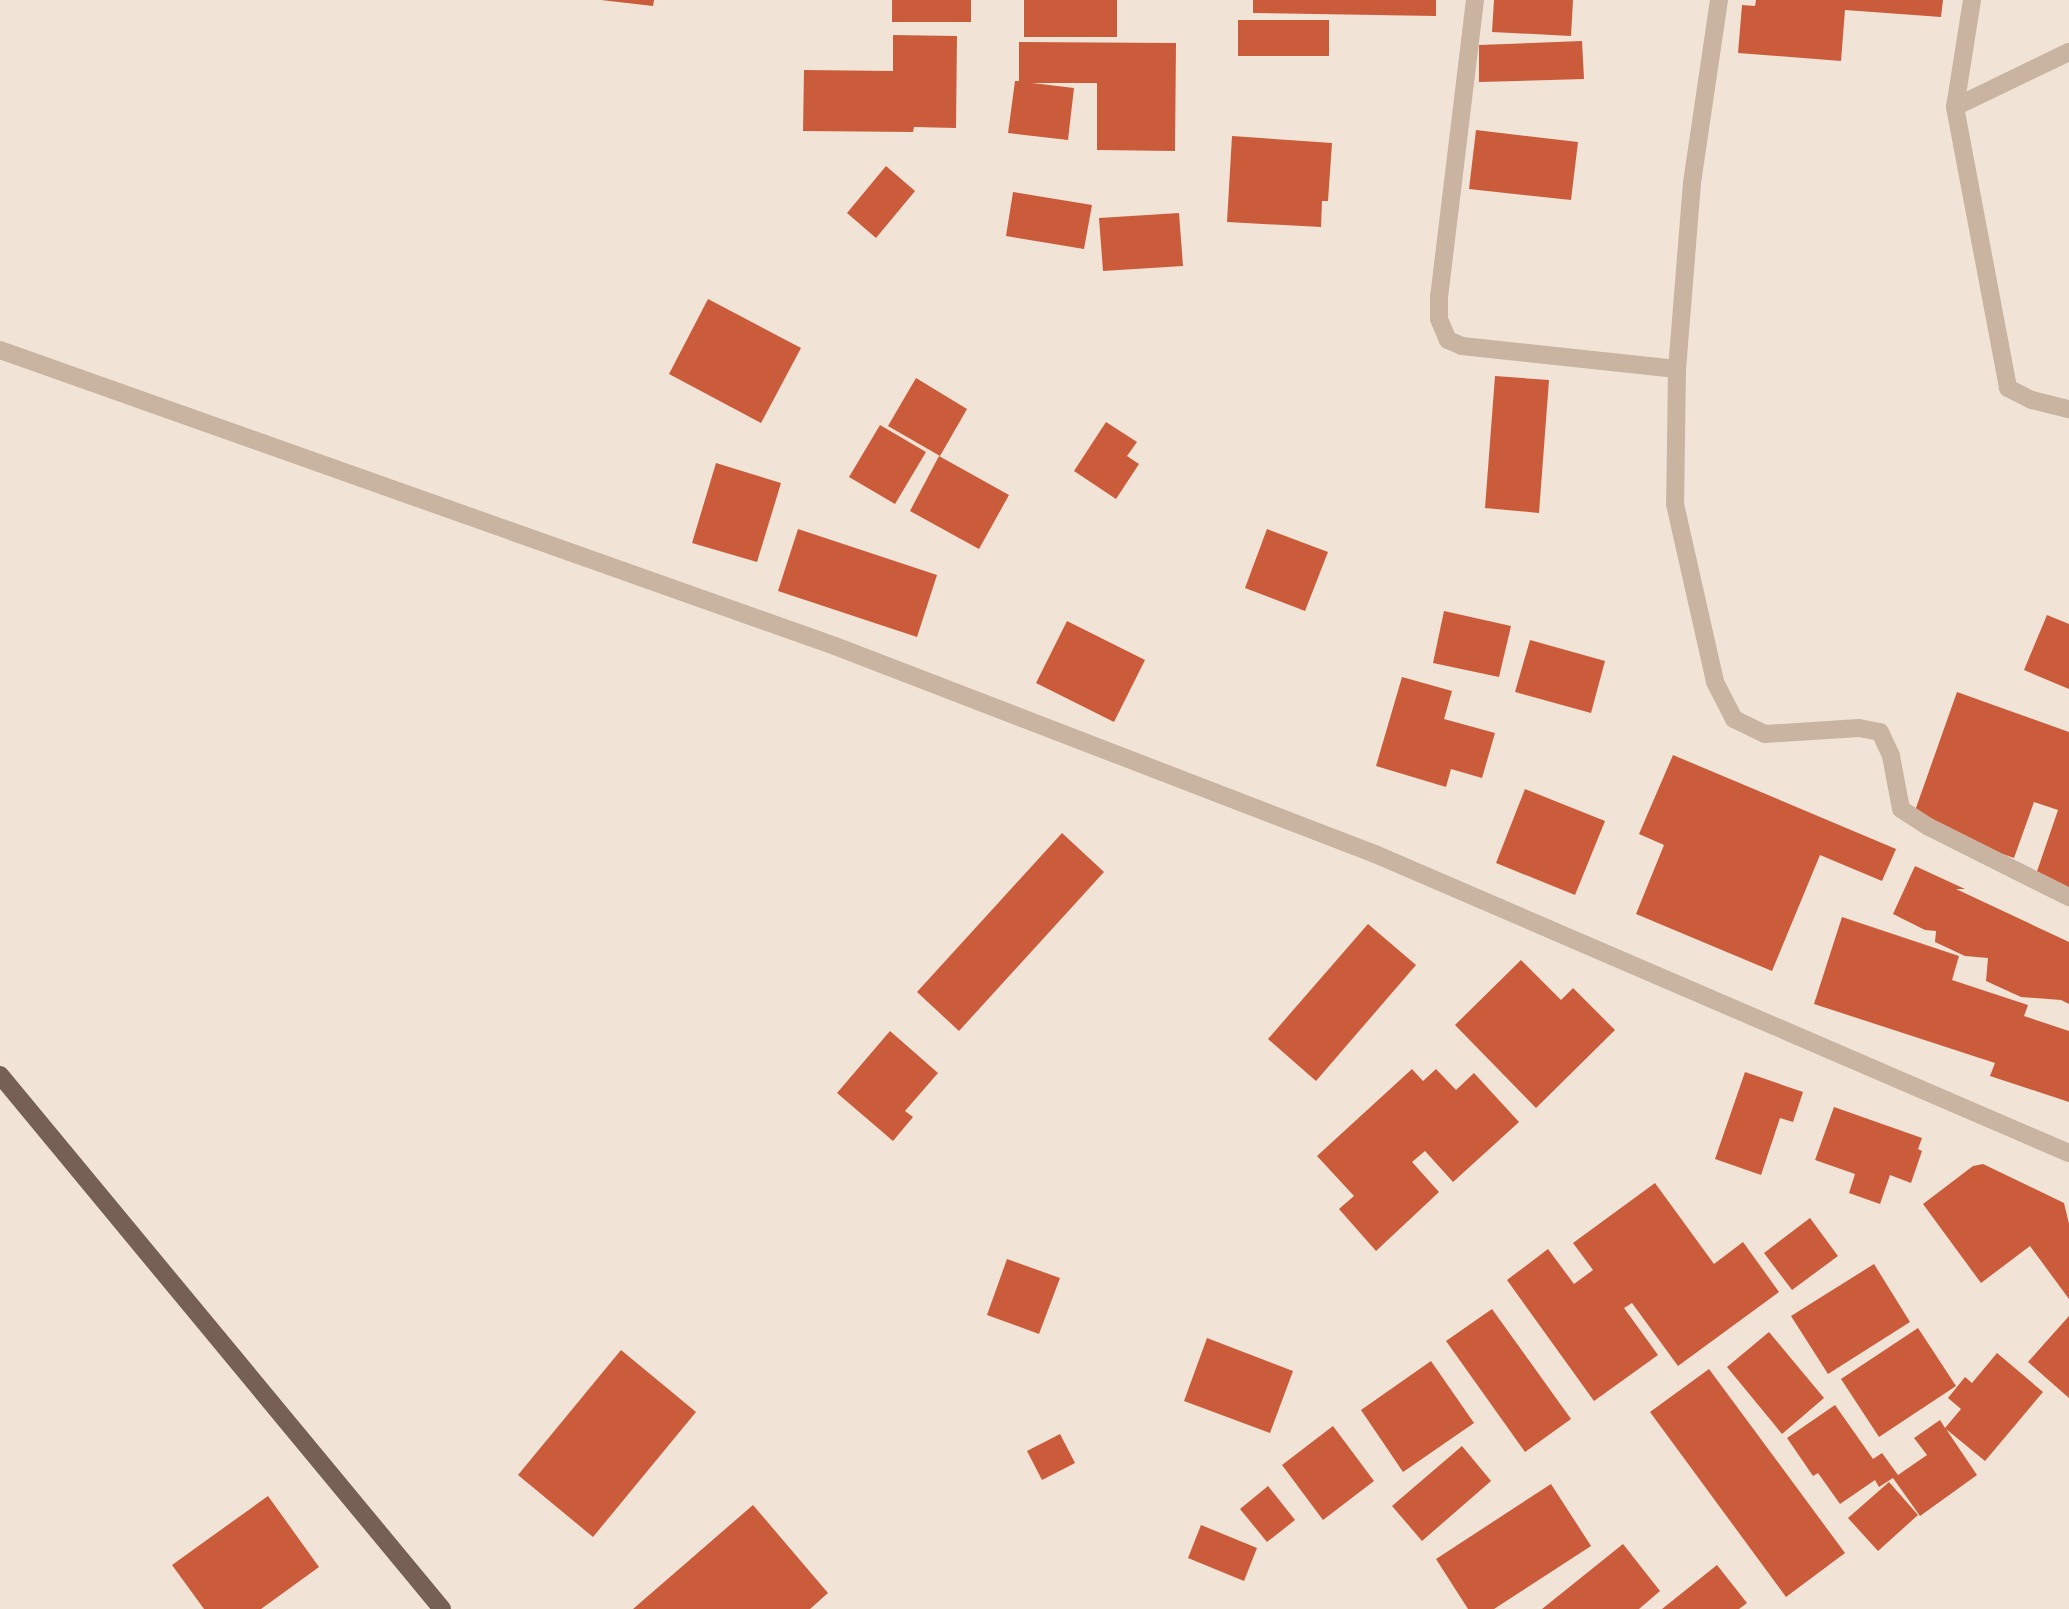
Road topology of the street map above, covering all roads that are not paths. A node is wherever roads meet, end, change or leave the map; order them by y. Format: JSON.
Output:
{"nodes":[{"id":1,"x":1475,"y":0,"type":"edge"},
{"id":2,"x":1719,"y":0,"type":"edge"},
{"id":3,"x":1972,"y":0,"type":"edge"},
{"id":4,"x":2069,"y":52,"type":"edge"},
{"id":5,"x":1955,"y":107,"type":"junction"},
{"id":6,"x":0,"y":350,"type":"edge"},
{"id":7,"x":1677,"y":369,"type":"junction"},
{"id":8,"x":2069,"y":409,"type":"edge"},
{"id":9,"x":2069,"y":897,"type":"edge"},
{"id":10,"x":0,"y":1075,"type":"edge"},
{"id":11,"x":2069,"y":1153,"type":"edge"},
{"id":12,"x":442,"y":1609,"type":"edge"}],
"edges":[{"from":1,"to":7,"type":"street"},
{"from":2,"to":7,"type":"street"},
{"from":3,"to":5,"type":"street"},
{"from":4,"to":5,"type":"street"},
{"from":5,"to":8,"type":"street"},
{"from":6,"to":11,"type":"street"},
{"from":7,"to":9,"type":"street"},
{"from":10,"to":12,"type":"main road"}]}
